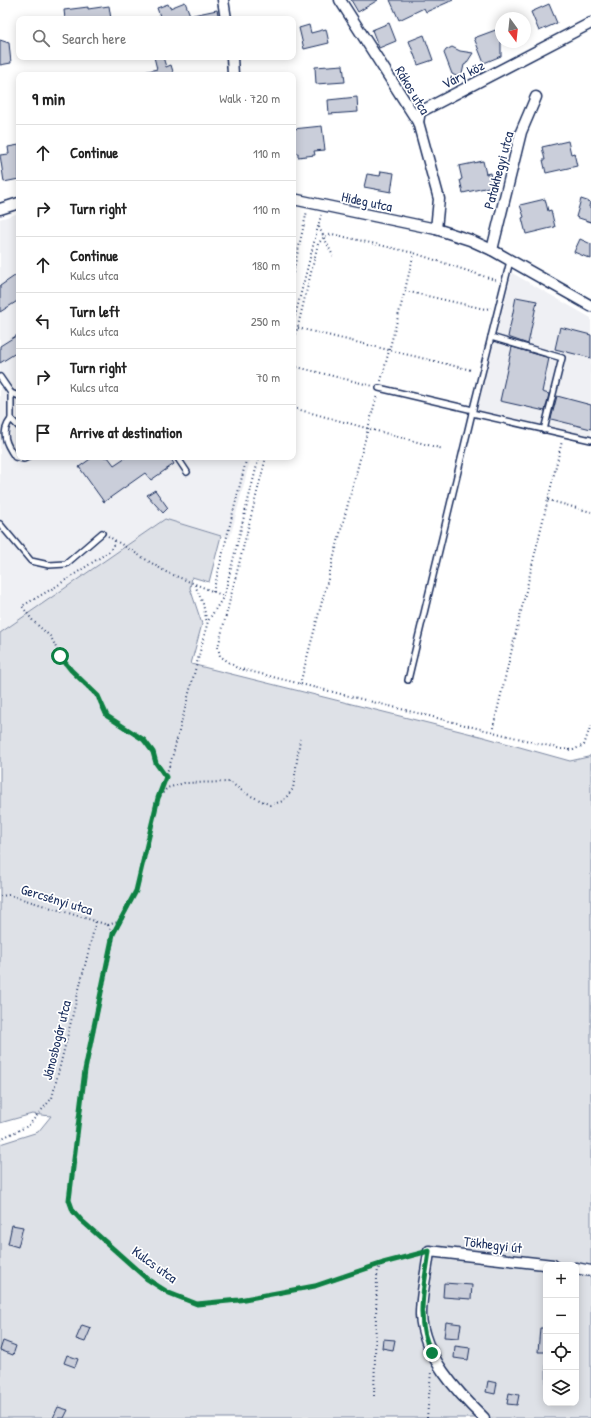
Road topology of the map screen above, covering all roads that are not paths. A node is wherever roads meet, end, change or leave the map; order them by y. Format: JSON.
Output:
{"nodes":[{"id":1,"x":223,"y":0,"type":"edge"},
{"id":2,"x":340,"y":0,"type":"edge"},
{"id":3,"x":226,"y":16,"type":"edge"},
{"id":4,"x":591,"y":23,"type":"edge"},
{"id":5,"x":232,"y":60,"type":"edge"},
{"id":6,"x":233,"y":72,"type":"edge"},
{"id":7,"x":536,"y":97,"type":"dead end"},
{"id":8,"x":418,"y":122,"type":"junction"},
{"id":9,"x":296,"y":200,"type":"edge"},
{"id":10,"x":16,"y":204,"type":"edge"},
{"id":11,"x":0,"y":209,"type":"edge"},
{"id":12,"x":436,"y":229,"type":"junction"},
{"id":13,"x":492,"y":250,"type":"junction"},
{"id":14,"x":510,"y":261,"type":"junction"},
{"id":15,"x":591,"y":306,"type":"edge"},
{"id":16,"x":491,"y":337,"type":"junction"},
{"id":17,"x":0,"y":377,"type":"edge"},
{"id":18,"x":379,"y":388,"type":"road end"},
{"id":19,"x":11,"y":393,"type":"junction"},
{"id":20,"x":16,"y":395,"type":"edge"},
{"id":21,"x":472,"y":411,"type":"junction"},
{"id":22,"x":11,"y":419,"type":"junction"},
{"id":23,"x":16,"y":424,"type":"edge"},
{"id":24,"x":544,"y":430,"type":"junction"},
{"id":25,"x":591,"y":440,"type":"edge"},
{"id":26,"x":16,"y":457,"type":"edge"},
{"id":27,"x":179,"y":460,"type":"edge"},
{"id":28,"x":187,"y":472,"type":"dead end"},
{"id":29,"x":0,"y":524,"type":"edge"},
{"id":30,"x":102,"y":533,"type":"road end"},
{"id":31,"x":408,"y":680,"type":"dead end"},
{"id":32,"x":543,"y":1264,"type":"edge"},
{"id":33,"x":579,"y":1269,"type":"edge"},
{"id":34,"x":591,"y":1271,"type":"edge"},
{"id":35,"x":484,"y":1418,"type":"edge"}],
"edges":[{"from":1,"to":3,"type":"street"},
{"from":2,"to":8,"type":"street","name":"Rákos utca"},
{"from":4,"to":8,"type":"street","name":"Váry köz"},
{"from":5,"to":6,"type":"street"},
{"from":7,"to":13,"type":"street","name":"Patakhegyi utca"},
{"from":8,"to":12,"type":"street","name":"Rákos utca"},
{"from":9,"to":12,"type":"street","name":"Hideg utca"},
{"from":10,"to":11,"type":"street"},
{"from":12,"to":13,"type":"street"},
{"from":13,"to":14,"type":"street"},
{"from":14,"to":15,"type":"street"},
{"from":14,"to":16,"type":"lane"},
{"from":16,"to":21,"type":"lane"},
{"from":16,"to":24,"type":"lane"},
{"from":17,"to":19,"type":"lane"},
{"from":18,"to":21,"type":"lane"},
{"from":19,"to":20,"type":"lane"},
{"from":19,"to":22,"type":"lane"},
{"from":21,"to":24,"type":"lane"},
{"from":21,"to":31,"type":"lane"},
{"from":22,"to":23,"type":"lane"},
{"from":22,"to":26,"type":"lane"},
{"from":24,"to":25,"type":"lane"},
{"from":27,"to":28,"type":"lane"},
{"from":29,"to":30,"type":"lane"},
{"from":32,"to":35,"type":"street","name":"Tökhegyi út"},
{"from":33,"to":34,"type":"street"}]}
